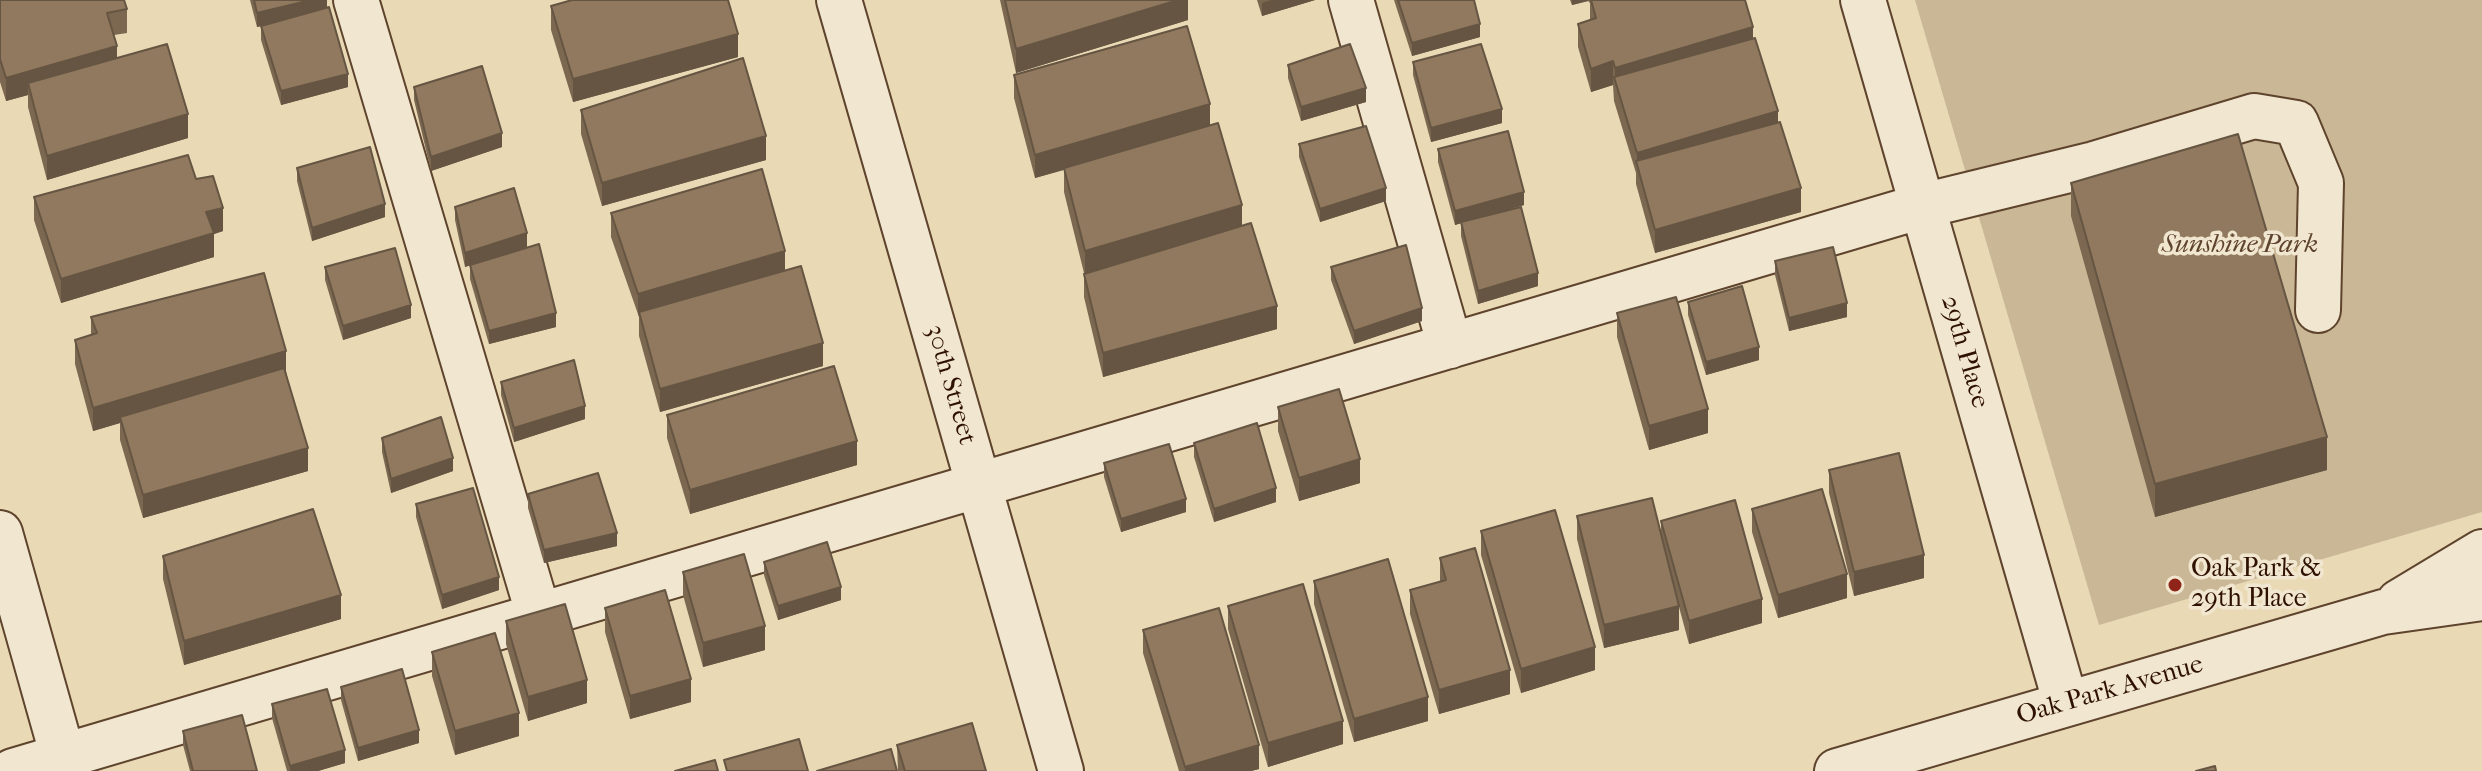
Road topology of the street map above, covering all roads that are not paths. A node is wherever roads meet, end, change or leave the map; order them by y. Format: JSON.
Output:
{"nodes":[{"id":1,"x":356,"y":0,"type":"edge"},
{"id":2,"x":839,"y":0,"type":"edge"},
{"id":3,"x":1351,"y":0,"type":"edge"},
{"id":4,"x":1863,"y":0,"type":"edge"},
{"id":5,"x":1922,"y":206,"type":"junction"},
{"id":6,"x":2318,"y":310,"type":"dead end"},
{"id":7,"x":1450,"y":346,"type":"junction"},
{"id":8,"x":979,"y":486,"type":"junction"},
{"id":9,"x":0,"y":533,"type":"edge"},
{"id":10,"x":2482,"y":552,"type":"edge"},
{"id":11,"x":2482,"y":598,"type":"edge"},
{"id":12,"x":2383,"y":612,"type":"junction"},
{"id":13,"x":539,"y":616,"type":"junction"},
{"id":14,"x":2066,"y":704,"type":"junction"},
{"id":15,"x":65,"y":764,"type":"edge"},
{"id":16,"x":13,"y":771,"type":"edge"},
{"id":17,"x":1061,"y":771,"type":"edge"},
{"id":18,"x":1837,"y":771,"type":"edge"}],
"edges":[{"from":1,"to":13,"type":"street"},
{"from":2,"to":8,"type":"street","name":"30th Street"},
{"from":3,"to":7,"type":"street"},
{"from":4,"to":5,"type":"street","name":"29th Place"},
{"from":5,"to":6,"type":"street"},
{"from":5,"to":7,"type":"street"},
{"from":5,"to":14,"type":"street","name":"29th Place"},
{"from":7,"to":8,"type":"street"},
{"from":8,"to":13,"type":"street"},
{"from":8,"to":17,"type":"street","name":"30th Street"},
{"from":9,"to":15,"type":"street"},
{"from":10,"to":12,"type":"street","name":"Oak Park Avenue"},
{"from":11,"to":12,"type":"street","name":"Oak Park Avenue"},
{"from":12,"to":14,"type":"street","name":"Oak Park Avenue"},
{"from":13,"to":15,"type":"street"},
{"from":14,"to":18,"type":"street","name":"Oak Park Avenue"},
{"from":15,"to":16,"type":"street"}]}
